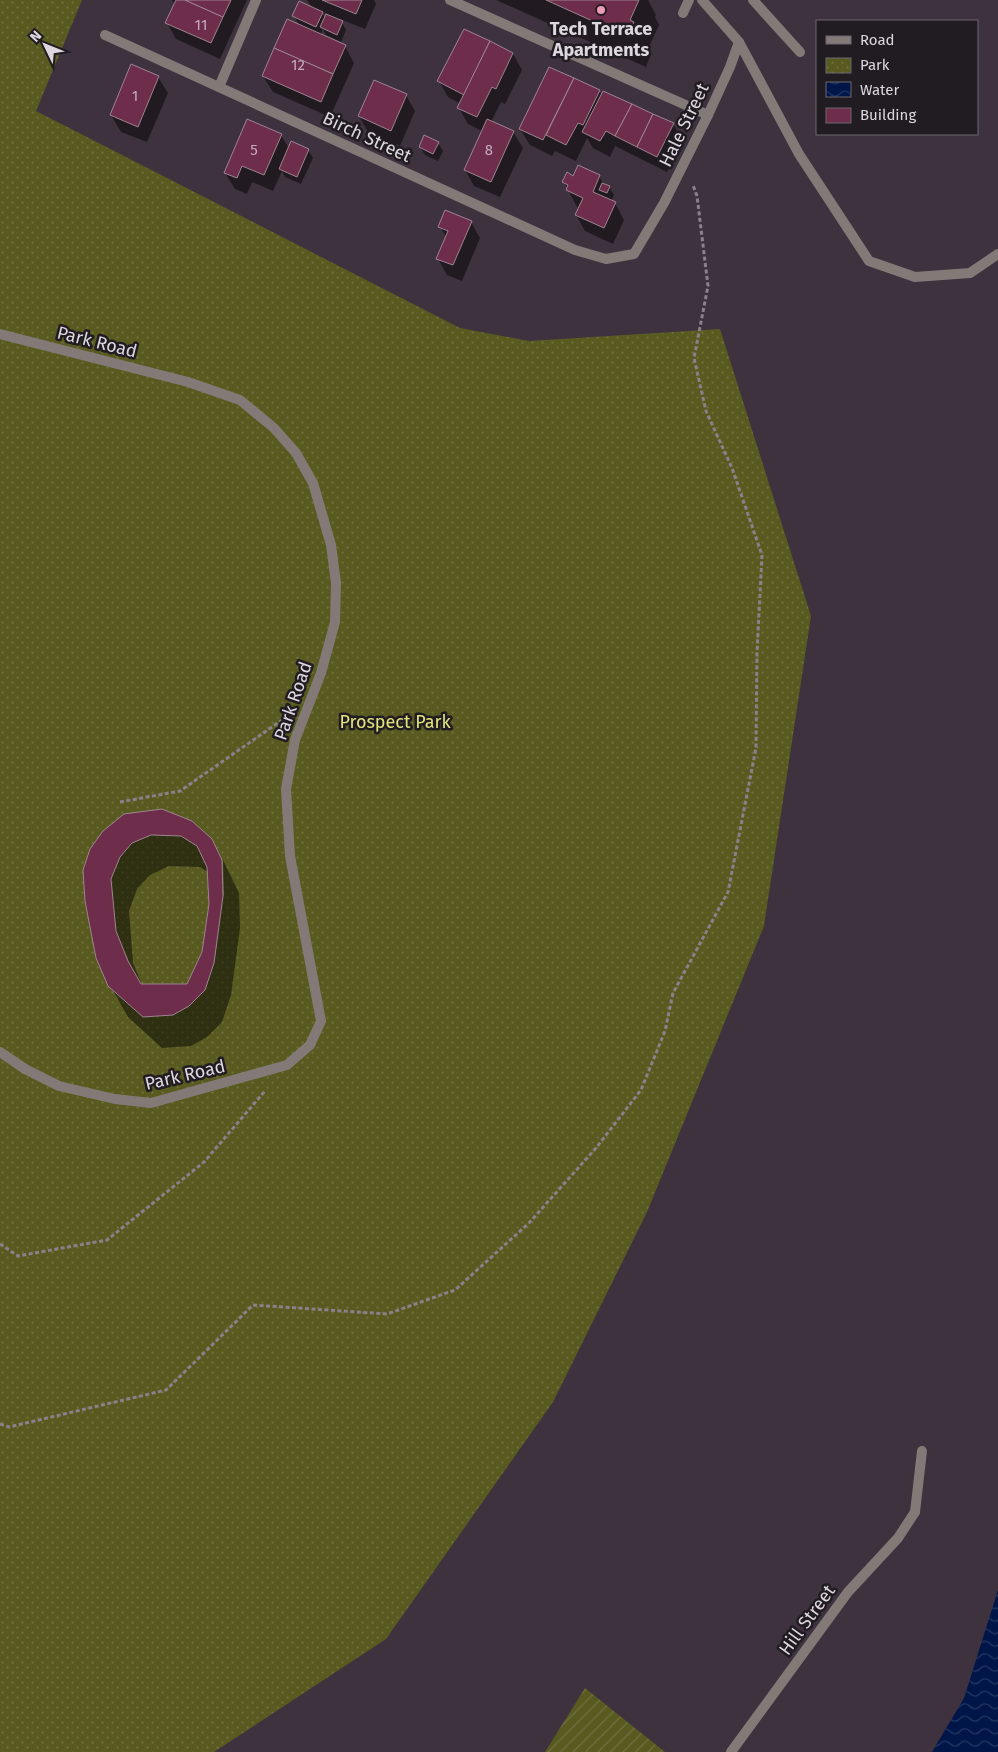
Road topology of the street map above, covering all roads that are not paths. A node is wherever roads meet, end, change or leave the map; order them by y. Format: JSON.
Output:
{"nodes":[{"id":1,"x":256,"y":0,"type":"edge"},
{"id":2,"x":450,"y":0,"type":"edge"},
{"id":3,"x":689,"y":0,"type":"edge"},
{"id":4,"x":702,"y":0,"type":"edge"},
{"id":5,"x":753,"y":0,"type":"edge"},
{"id":6,"x":683,"y":13,"type":"dead end"},
{"id":7,"x":105,"y":35,"type":"dead end"},
{"id":8,"x":739,"y":42,"type":"junction"},
{"id":9,"x":800,"y":52,"type":"dead end"},
{"id":10,"x":218,"y":87,"type":"junction"},
{"id":11,"x":708,"y":115,"type":"junction"},
{"id":12,"x":998,"y":254,"type":"edge"},
{"id":13,"x":617,"y":256,"type":"joint"},
{"id":14,"x":0,"y":334,"type":"edge"},
{"id":15,"x":0,"y":1052,"type":"edge"},
{"id":16,"x":922,"y":1451,"type":"dead end"},
{"id":17,"x":731,"y":1752,"type":"edge"}],
"edges":[{"from":1,"to":10,"type":"street"},
{"from":2,"to":11,"type":"street"},
{"from":3,"to":6,"type":"street"},
{"from":4,"to":8,"type":"street"},
{"from":5,"to":9,"type":"street"},
{"from":7,"to":10,"type":"street","name":"Birch Street"},
{"from":8,"to":11,"type":"street","name":"Hale Street"},
{"from":8,"to":12,"type":"street"},
{"from":10,"to":13,"type":"street","name":"Birch Street"},
{"from":11,"to":13,"type":"street","name":"Hale Street"},
{"from":14,"to":15,"type":"street","name":"Park Road"},
{"from":16,"to":17,"type":"street","name":"Hill Street"}]}
